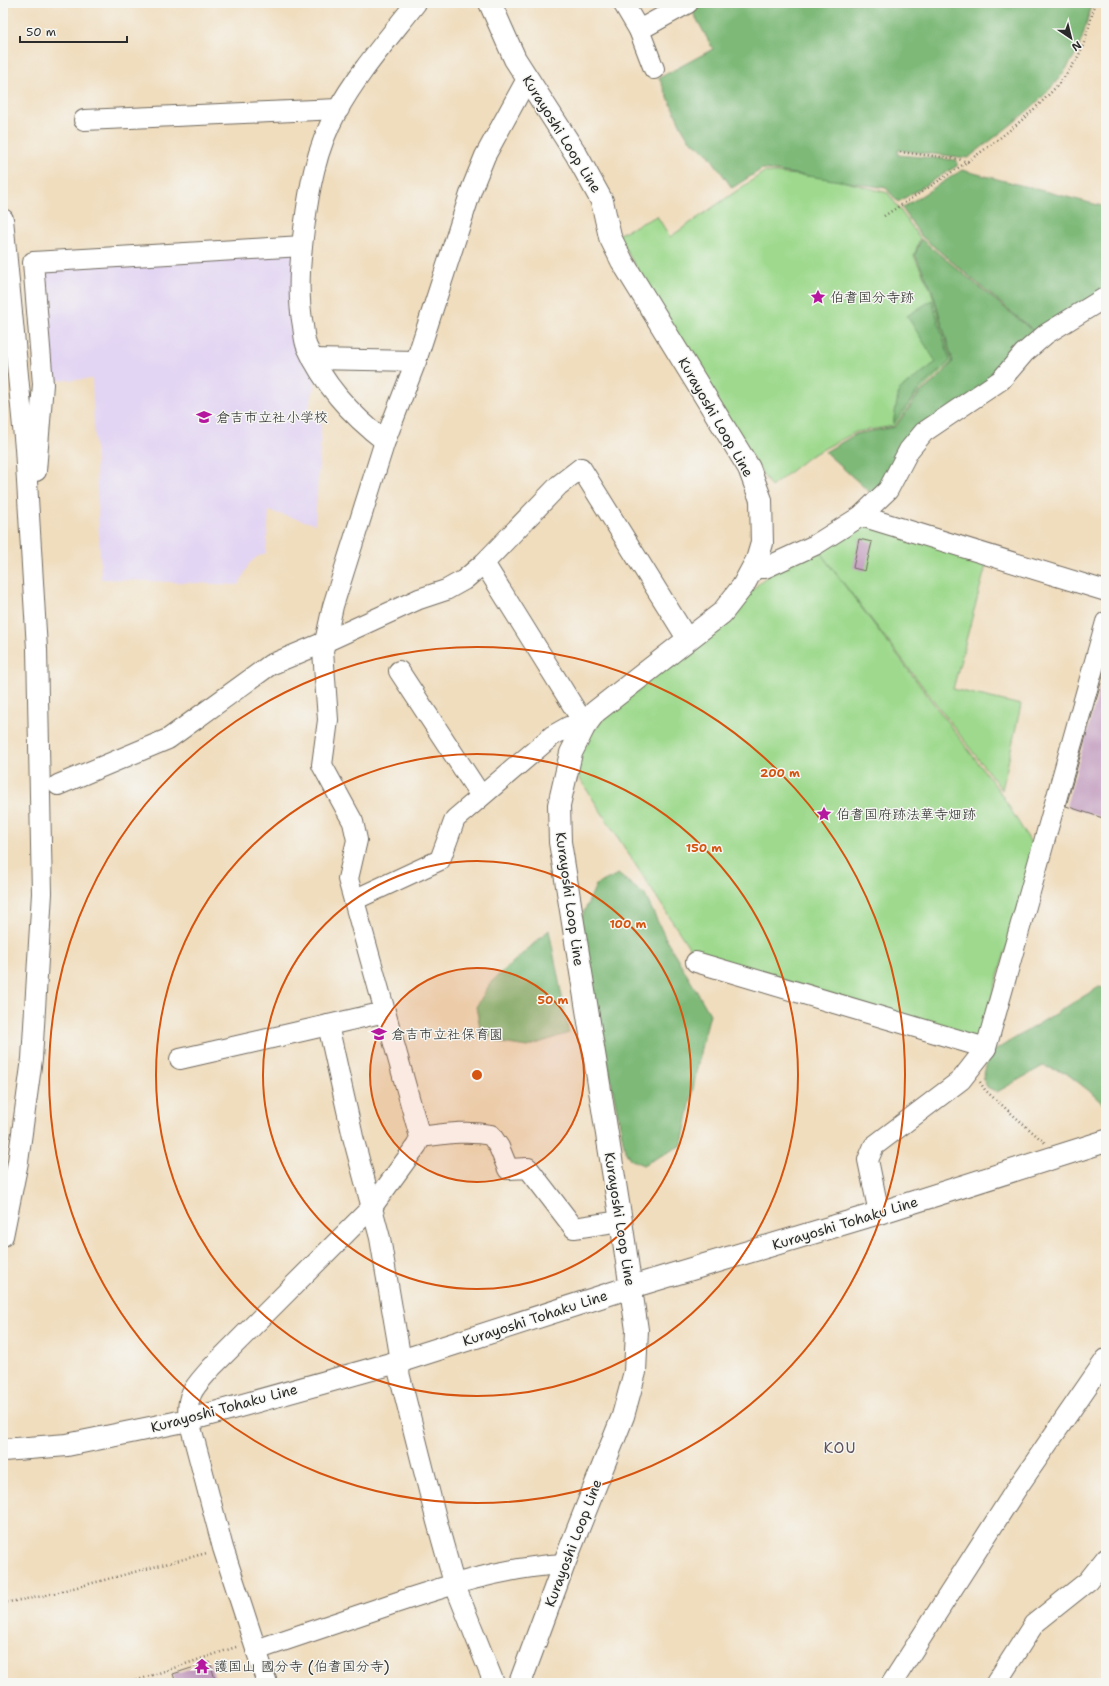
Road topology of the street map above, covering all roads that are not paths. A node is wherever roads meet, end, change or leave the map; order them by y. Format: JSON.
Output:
{"nodes":[{"id":1,"x":416,"y":3,"type":"edge"},
{"id":2,"x":490,"y":3,"type":"edge"},
{"id":3,"x":623,"y":3,"type":"edge"},
{"id":4,"x":688,"y":3,"type":"edge"},
{"id":5,"x":640,"y":30,"type":"junction"},
{"id":6,"x":654,"y":69,"type":"dead end"},
{"id":7,"x":527,"y":79,"type":"junction"},
{"id":8,"x":339,"y":109,"type":"junction"},
{"id":9,"x":84,"y":120,"type":"dead end"},
{"id":10,"x":3,"y":219,"type":"edge"},
{"id":11,"x":302,"y":246,"type":"junction"},
{"id":12,"x":1106,"y":297,"type":"edge"},
{"id":13,"x":314,"y":359,"type":"junction"},
{"id":14,"x":416,"y":361,"type":"junction"},
{"id":15,"x":385,"y":441,"type":"junction"},
{"id":16,"x":27,"y":497,"type":"junction"},
{"id":17,"x":862,"y":516,"type":"junction"},
{"id":18,"x":484,"y":563,"type":"junction"},
{"id":19,"x":753,"y":568,"type":"junction"},
{"id":20,"x":1106,"y":591,"type":"edge"},
{"id":21,"x":1106,"y":622,"type":"edge"},
{"id":22,"x":683,"y":632,"type":"dead end"},
{"id":23,"x":325,"y":642,"type":"junction"},
{"id":24,"x":399,"y":671,"type":"dead end"},
{"id":25,"x":584,"y":727,"type":"junction"},
{"id":26,"x":58,"y":785,"type":"dead end"},
{"id":27,"x":481,"y":796,"type":"junction"},
{"id":28,"x":354,"y":900,"type":"junction"},
{"id":29,"x":696,"y":962,"type":"dead end"},
{"id":30,"x":385,"y":1012,"type":"junction"},
{"id":31,"x":328,"y":1025,"type":"junction"},
{"id":32,"x":986,"y":1048,"type":"junction"},
{"id":33,"x":180,"y":1059,"type":"dead end"},
{"id":34,"x":420,"y":1137,"type":"junction"},
{"id":35,"x":1106,"y":1141,"type":"edge"},
{"id":36,"x":372,"y":1207,"type":"junction"},
{"id":37,"x":879,"y":1213,"type":"junction"},
{"id":38,"x":621,"y":1221,"type":"junction"},
{"id":39,"x":3,"y":1236,"type":"edge"},
{"id":40,"x":631,"y":1287,"type":"junction"},
{"id":41,"x":1106,"y":1359,"type":"edge"},
{"id":42,"x":401,"y":1361,"type":"junction"},
{"id":43,"x":189,"y":1420,"type":"junction"},
{"id":44,"x":3,"y":1450,"type":"edge"},
{"id":45,"x":1106,"y":1558,"type":"edge"},
{"id":46,"x":564,"y":1564,"type":"junction"},
{"id":47,"x":454,"y":1583,"type":"junction"},
{"id":48,"x":254,"y":1646,"type":"junction"},
{"id":49,"x":267,"y":1683,"type":"edge"},
{"id":50,"x":494,"y":1683,"type":"edge"},
{"id":51,"x":520,"y":1683,"type":"edge"},
{"id":52,"x":892,"y":1683,"type":"edge"},
{"id":53,"x":996,"y":1683,"type":"edge"}],
"edges":[{"from":1,"to":8,"type":"street"},
{"from":2,"to":7,"type":"main road","name":"Kurayoshi Loop Line"},
{"from":3,"to":5,"type":"street"},
{"from":4,"to":5,"type":"street"},
{"from":5,"to":6,"type":"street"},
{"from":7,"to":14,"type":"street"},
{"from":7,"to":19,"type":"main road","name":"Kurayoshi Loop Line"},
{"from":8,"to":9,"type":"street"},
{"from":8,"to":11,"type":"street"},
{"from":10,"to":16,"type":"street"},
{"from":11,"to":13,"type":"street"},
{"from":11,"to":16,"type":"street"},
{"from":12,"to":17,"type":"street"},
{"from":13,"to":14,"type":"street"},
{"from":13,"to":15,"type":"street"},
{"from":14,"to":15,"type":"street"},
{"from":15,"to":23,"type":"street"},
{"from":16,"to":39,"type":"street"},
{"from":17,"to":19,"type":"street"},
{"from":17,"to":20,"type":"street"},
{"from":18,"to":22,"type":"street"},
{"from":18,"to":23,"type":"street"},
{"from":18,"to":25,"type":"street"},
{"from":19,"to":25,"type":"main road","name":"Kurayoshi Loop Line"},
{"from":21,"to":32,"type":"street"},
{"from":23,"to":26,"type":"street"},
{"from":23,"to":28,"type":"street"},
{"from":24,"to":27,"type":"street"},
{"from":25,"to":27,"type":"street"},
{"from":25,"to":38,"type":"main road","name":"Kurayoshi Loop Line"},
{"from":27,"to":28,"type":"street"},
{"from":28,"to":30,"type":"street"},
{"from":29,"to":32,"type":"street"},
{"from":30,"to":31,"type":"street"},
{"from":30,"to":34,"type":"street"},
{"from":31,"to":33,"type":"street"},
{"from":31,"to":36,"type":"street"},
{"from":32,"to":37,"type":"street"},
{"from":34,"to":36,"type":"street"},
{"from":34,"to":38,"type":"street"},
{"from":35,"to":37,"type":"main road","name":"Kurayoshi Tohaku Line"},
{"from":36,"to":42,"type":"street"},
{"from":36,"to":43,"type":"street"},
{"from":37,"to":40,"type":"main road","name":"Kurayoshi Tohaku Line"},
{"from":38,"to":40,"type":"main road","name":"Kurayoshi Loop Line"},
{"from":40,"to":42,"type":"main road","name":"Kurayoshi Tohaku Line"},
{"from":40,"to":46,"type":"main road","name":"Kurayoshi Loop Line"},
{"from":41,"to":52,"type":"street"},
{"from":42,"to":43,"type":"main road","name":"Kurayoshi Tohaku Line"},
{"from":42,"to":47,"type":"street"},
{"from":43,"to":44,"type":"main road","name":"Kurayoshi Tohaku Line"},
{"from":43,"to":48,"type":"street"},
{"from":45,"to":53,"type":"street"},
{"from":46,"to":47,"type":"street"},
{"from":46,"to":51,"type":"main road","name":"Kurayoshi Loop Line"},
{"from":47,"to":48,"type":"street"},
{"from":47,"to":50,"type":"street"},
{"from":48,"to":49,"type":"street"}]}
